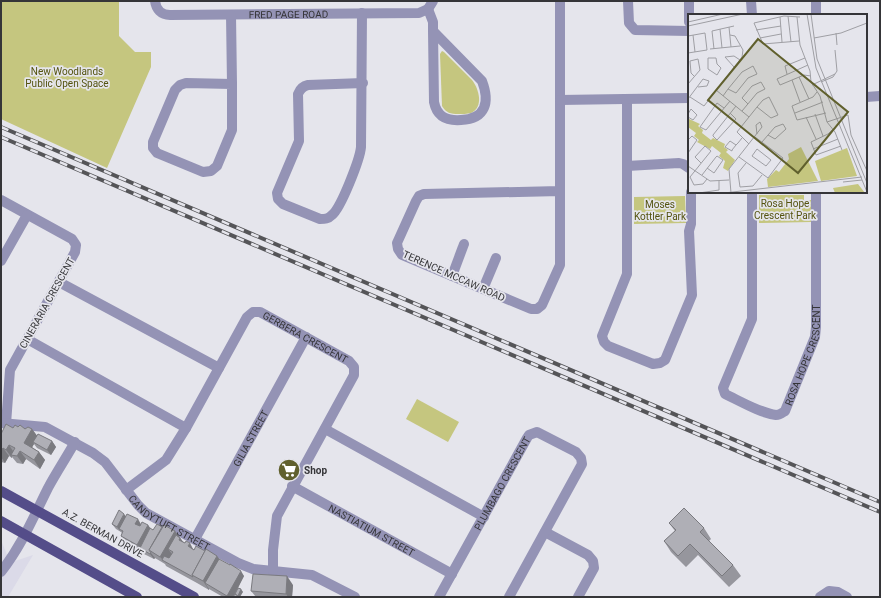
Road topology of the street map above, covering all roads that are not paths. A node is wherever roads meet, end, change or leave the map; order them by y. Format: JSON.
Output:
{"nodes":[{"id":1,"x":155,"y":1,"type":"edge"},
{"id":2,"x":560,"y":1,"type":"edge"},
{"id":3,"x":628,"y":1,"type":"edge"},
{"id":4,"x":689,"y":1,"type":"edge"},
{"id":5,"x":751,"y":1,"type":"edge"},
{"id":6,"x":816,"y":1,"type":"edge"},
{"id":7,"x":430,"y":5,"type":"edge"},
{"id":8,"x":362,"y":13,"type":"junction"},
{"id":9,"x":689,"y":14,"type":"edge"},
{"id":10,"x":752,"y":14,"type":"edge"},
{"id":11,"x":816,"y":14,"type":"edge"},
{"id":12,"x":231,"y":15,"type":"junction"},
{"id":13,"x":433,"y":31,"type":"junction"},
{"id":14,"x":688,"y":31,"type":"edge"},
{"id":15,"x":362,"y":83,"type":"junction"},
{"id":16,"x":232,"y":84,"type":"junction"},
{"id":17,"x":880,"y":96,"type":"edge"},
{"id":18,"x":867,"y":97,"type":"edge"},
{"id":19,"x":688,"y":98,"type":"edge"},
{"id":20,"x":627,"y":99,"type":"junction"},
{"id":21,"x":560,"y":100,"type":"junction"},
{"id":22,"x":627,"y":166,"type":"junction"},
{"id":23,"x":688,"y":167,"type":"edge"},
{"id":24,"x":560,"y":191,"type":"junction"},
{"id":25,"x":692,"y":193,"type":"edge"},
{"id":26,"x":752,"y":193,"type":"edge"},
{"id":27,"x":816,"y":193,"type":"edge"},
{"id":28,"x":1,"y":200,"type":"edge"},
{"id":29,"x":27,"y":215,"type":"junction"},
{"id":30,"x":464,"y":244,"type":"dead end"},
{"id":31,"x":496,"y":258,"type":"dead end"},
{"id":32,"x":1,"y":261,"type":"edge"},
{"id":33,"x":452,"y":276,"type":"junction"},
{"id":34,"x":58,"y":282,"type":"junction"},
{"id":35,"x":483,"y":289,"type":"junction"},
{"id":36,"x":306,"y":337,"type":"junction"},
{"id":37,"x":27,"y":339,"type":"junction"},
{"id":38,"x":218,"y":368,"type":"junction"},
{"id":39,"x":4,"y":423,"type":"edge"},
{"id":40,"x":186,"y":428,"type":"junction"},
{"id":41,"x":325,"y":429,"type":"junction"},
{"id":42,"x":75,"y":442,"type":"junction"},
{"id":43,"x":292,"y":486,"type":"junction"},
{"id":44,"x":126,"y":490,"type":"junction"},
{"id":45,"x":1,"y":491,"type":"edge"},
{"id":46,"x":37,"y":510,"type":"junction"},
{"id":47,"x":484,"y":516,"type":"junction"},
{"id":48,"x":1,"y":521,"type":"edge"},
{"id":49,"x":545,"y":532,"type":"junction"},
{"id":50,"x":26,"y":535,"type":"junction"},
{"id":51,"x":195,"y":539,"type":"junction"},
{"id":52,"x":273,"y":570,"type":"junction"},
{"id":53,"x":1,"y":572,"type":"edge"},
{"id":54,"x":452,"y":574,"type":"junction"},
{"id":55,"x":337,"y":593,"type":"edge"},
{"id":56,"x":137,"y":597,"type":"edge"},
{"id":57,"x":194,"y":597,"type":"edge"},
{"id":58,"x":354,"y":597,"type":"edge"},
{"id":59,"x":439,"y":597,"type":"edge"},
{"id":60,"x":509,"y":597,"type":"edge"},
{"id":61,"x":578,"y":597,"type":"edge"},
{"id":62,"x":820,"y":597,"type":"edge"},
{"id":63,"x":847,"y":597,"type":"edge"}],
"edges":[{"from":1,"to":12,"type":"street","name":"FRED PAGE ROAD"},
{"from":2,"to":21,"type":"street","name":"TERENCE MCCAW ROAD"},
{"from":3,"to":14,"type":"street"},
{"from":4,"to":9,"type":"street"},
{"from":5,"to":10,"type":"street"},
{"from":6,"to":11,"type":"street"},
{"from":7,"to":8,"type":"street","name":"FRED PAGE ROAD"},
{"from":7,"to":13,"type":"street"},
{"from":8,"to":12,"type":"street","name":"FRED PAGE ROAD"},
{"from":8,"to":15,"type":"street"},
{"from":12,"to":16,"type":"street"},
{"from":13,"to":13,"type":"street"},
{"from":15,"to":15,"type":"street"},
{"from":16,"to":16,"type":"street"},
{"from":17,"to":18,"type":"street"},
{"from":19,"to":20,"type":"street"},
{"from":20,"to":21,"type":"street"},
{"from":20,"to":22,"type":"street"},
{"from":21,"to":24,"type":"street","name":"TERENCE MCCAW ROAD"},
{"from":22,"to":23,"type":"street"},
{"from":22,"to":25,"type":"street"},
{"from":24,"to":33,"type":"street","name":"TERENCE MCCAW ROAD"},
{"from":24,"to":35,"type":"street","name":"TERENCE MCCAW ROAD"},
{"from":26,"to":27,"type":"street","name":"ROSA HOPE CRESCENT"},
{"from":28,"to":29,"type":"street","name":"CINERARIA CRESCENT"},
{"from":29,"to":32,"type":"street"},
{"from":29,"to":34,"type":"street","name":"CINERARIA CRESCENT"},
{"from":30,"to":33,"type":"street"},
{"from":31,"to":35,"type":"street"},
{"from":33,"to":35,"type":"street","name":"TERENCE MCCAW ROAD"},
{"from":34,"to":37,"type":"street","name":"CINERARIA CRESCENT"},
{"from":34,"to":38,"type":"street"},
{"from":36,"to":38,"type":"street","name":"GERBERA CRESCENT"},
{"from":36,"to":41,"type":"street","name":"GERBERA CRESCENT"},
{"from":36,"to":51,"type":"street","name":"GILIA STREET"},
{"from":37,"to":39,"type":"street","name":"CINERARIA CRESCENT"},
{"from":37,"to":40,"type":"street"},
{"from":38,"to":40,"type":"street","name":"GERBERA CRESCENT"},
{"from":39,"to":42,"type":"street","name":"CANDYTUFT STREET"},
{"from":40,"to":44,"type":"street","name":"GERBERA CRESCENT"},
{"from":41,"to":43,"type":"street","name":"GERBERA CRESCENT"},
{"from":41,"to":47,"type":"street"},
{"from":42,"to":44,"type":"street","name":"CANDYTUFT STREET"},
{"from":42,"to":46,"type":"street"},
{"from":43,"to":52,"type":"street","name":"GERBERA CRESCENT"},
{"from":43,"to":54,"type":"street","name":"NASTIATIUM STREET"},
{"from":44,"to":51,"type":"street","name":"CANDYTUFT STREET"},
{"from":45,"to":46,"type":"main road","name":"A.Z. BERMAN DRIVE"},
{"from":46,"to":50,"type":"street"},
{"from":46,"to":57,"type":"main road","name":"A.Z. BERMAN DRIVE"},
{"from":47,"to":49,"type":"street","name":"PLUMBAGO CRESCENT"},
{"from":47,"to":54,"type":"street","name":"PLUMBAGO CRESCENT"},
{"from":48,"to":50,"type":"main road"},
{"from":49,"to":60,"type":"street","name":"PLUMBAGO CRESCENT"},
{"from":49,"to":61,"type":"street"},
{"from":50,"to":53,"type":"street"},
{"from":50,"to":56,"type":"main road"},
{"from":51,"to":52,"type":"street","name":"CANDYTUFT STREET"},
{"from":52,"to":55,"type":"street","name":"CANDYTUFT STREET"},
{"from":54,"to":59,"type":"street","name":"PLUMBAGO CRESCENT"},
{"from":55,"to":58,"type":"street","name":"CANDYTUFT STREET"},
{"from":62,"to":63,"type":"street"}]}
